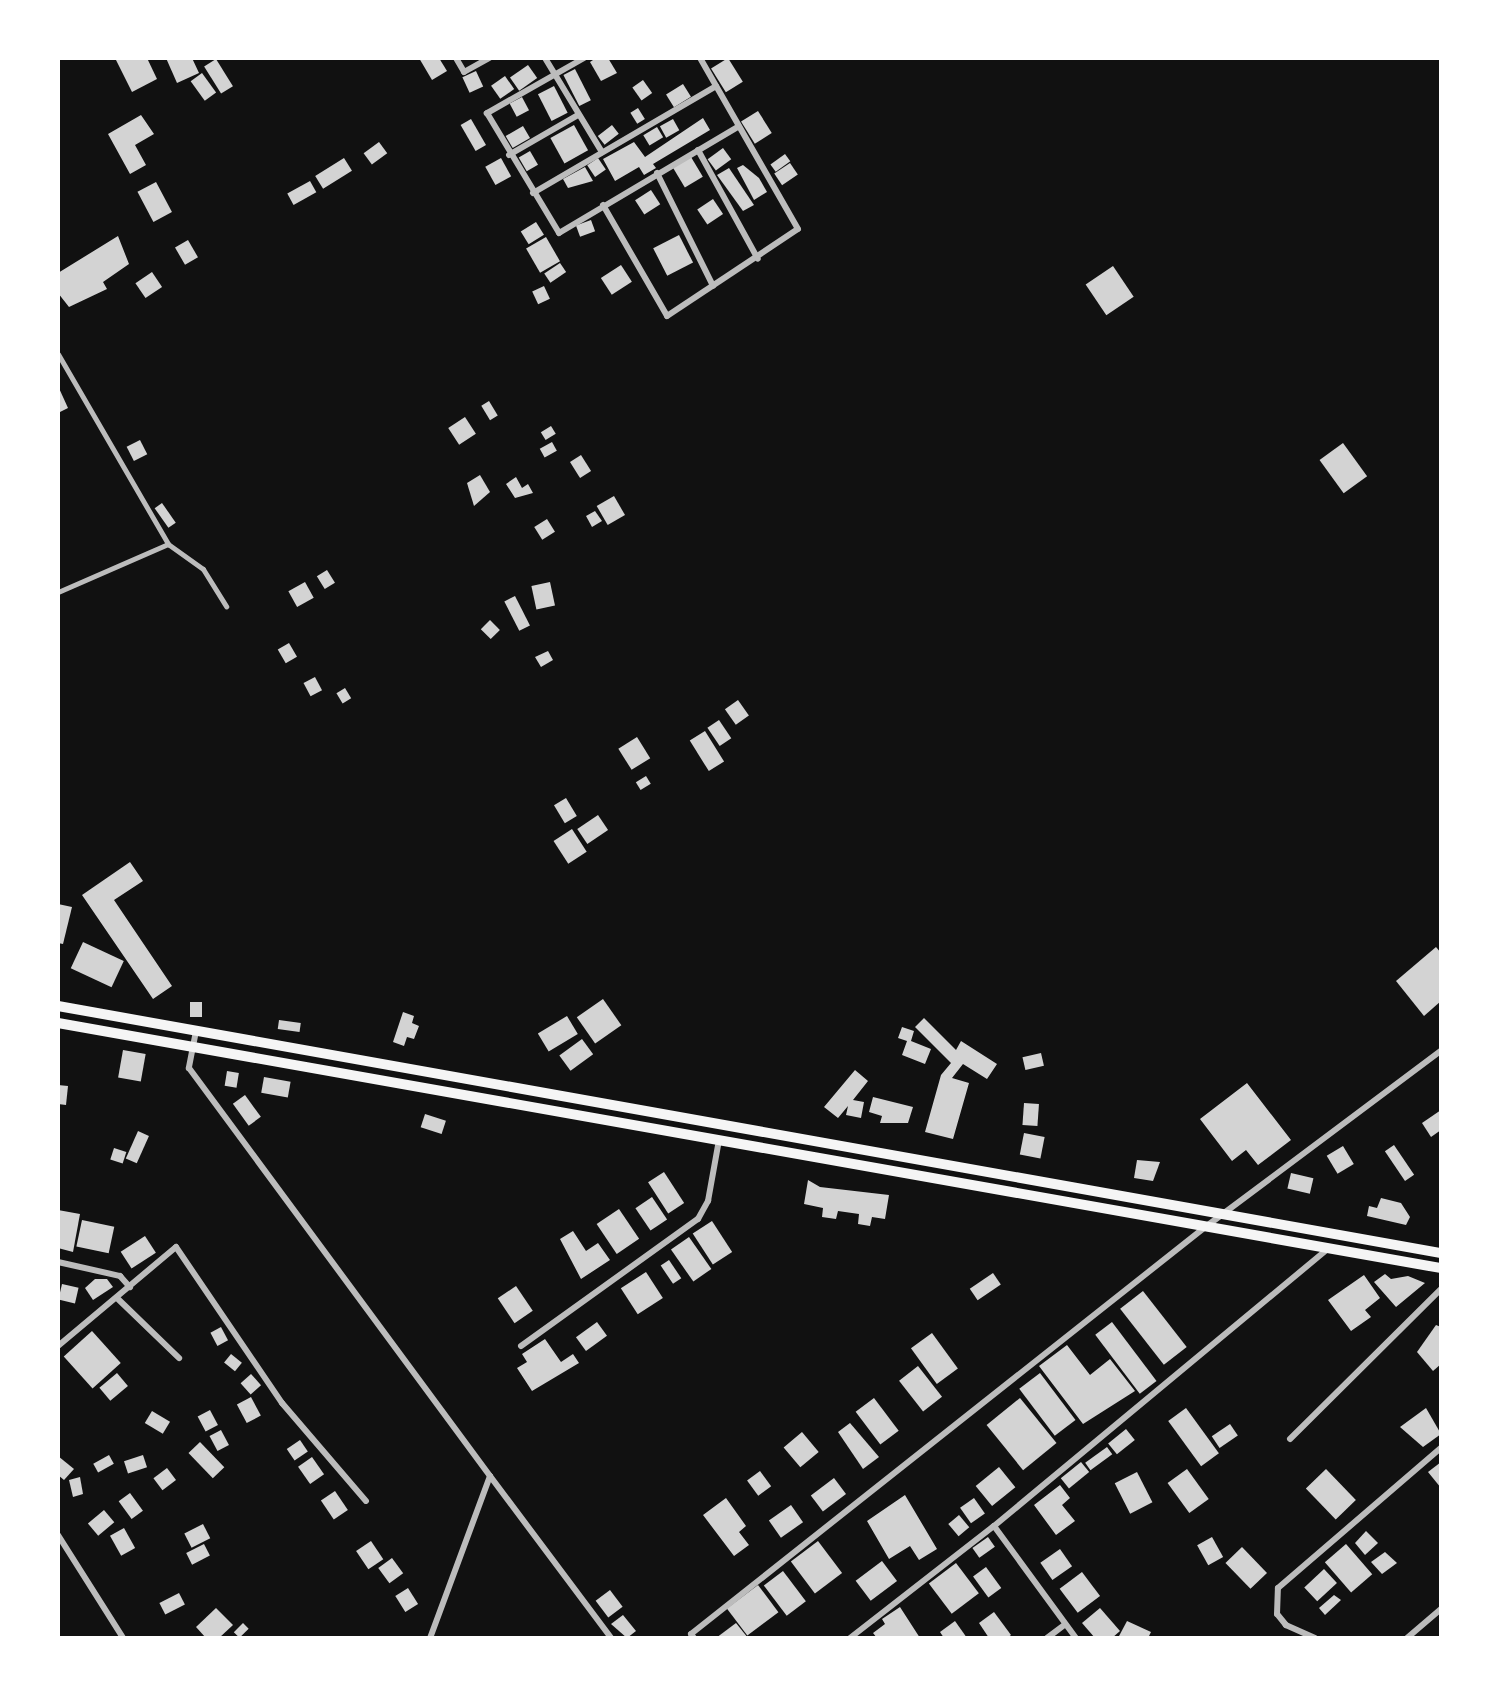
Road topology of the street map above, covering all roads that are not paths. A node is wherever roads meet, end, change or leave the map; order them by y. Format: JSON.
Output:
{"nodes":[{"id":1,"x":456,"y":58,"type":"edge"},
{"id":2,"x":489,"y":58,"type":"edge"},
{"id":3,"x":545,"y":58,"type":"edge"},
{"id":4,"x":584,"y":58,"type":"edge"},
{"id":5,"x":700,"y":58,"type":"edge"},
{"id":6,"x":555,"y":75,"type":"junction"},
{"id":7,"x":716,"y":86,"type":"junction"},
{"id":8,"x":578,"y":115,"type":"junction"},
{"id":9,"x":739,"y":126,"type":"junction"},
{"id":10,"x":698,"y":150,"type":"junction"},
{"id":11,"x":602,"y":152,"type":"junction"},
{"id":12,"x":509,"y":155,"type":"junction"},
{"id":13,"x":657,"y":173,"type":"junction"},
{"id":14,"x":533,"y":193,"type":"junction"},
{"id":15,"x":603,"y":205,"type":"junction"},
{"id":16,"x":758,"y":259,"type":"junction"},
{"id":17,"x":713,"y":286,"type":"junction"},
{"id":18,"x":58,"y":354,"type":"edge"},
{"id":19,"x":168,"y":544,"type":"junction"},
{"id":20,"x":58,"y":592,"type":"edge"},
{"id":21,"x":226,"y":606,"type":"dead end"},
{"id":22,"x":58,"y":1006,"type":"edge"},
{"id":23,"x":58,"y":1023,"type":"edge"},
{"id":24,"x":196,"y":1031,"type":"junction"},
{"id":25,"x":193,"y":1047,"type":"junction"},
{"id":26,"x":1441,"y":1051,"type":"edge"},
{"id":27,"x":333,"y":1056,"type":"junction"},
{"id":28,"x":329,"y":1072,"type":"junction"},
{"id":29,"x":473,"y":1080,"type":"junction"},
{"id":30,"x":469,"y":1097,"type":"junction"},
{"id":31,"x":632,"y":1106,"type":"junction"},
{"id":32,"x":627,"y":1123,"type":"junction"},
{"id":33,"x":779,"y":1134,"type":"junction"},
{"id":34,"x":719,"y":1140,"type":"junction"},
{"id":35,"x":777,"y":1150,"type":"junction"},
{"id":36,"x":926,"y":1161,"type":"junction"},
{"id":37,"x":923,"y":1176,"type":"junction"},
{"id":38,"x":1080,"y":1185,"type":"junction"},
{"id":39,"x":1076,"y":1202,"type":"junction"},
{"id":40,"x":1225,"y":1213,"type":"junction"},
{"id":41,"x":1204,"y":1228,"type":"junction"},
{"id":42,"x":1376,"y":1241,"type":"junction"},
{"id":43,"x":1328,"y":1249,"type":"junction"},
{"id":44,"x":1441,"y":1253,"type":"edge"},
{"id":45,"x":1372,"y":1256,"type":"junction"},
{"id":46,"x":58,"y":1262,"type":"edge"},
{"id":47,"x":1441,"y":1268,"type":"edge"},
{"id":48,"x":130,"y":1287,"type":"junction"},
{"id":49,"x":1441,"y":1289,"type":"edge"},
{"id":50,"x":118,"y":1299,"type":"junction"},
{"id":51,"x":58,"y":1346,"type":"edge"},
{"id":52,"x":521,"y":1346,"type":"dead end"},
{"id":53,"x":179,"y":1358,"type":"dead end"},
{"id":54,"x":1290,"y":1439,"type":"dead end"},
{"id":55,"x":1441,"y":1448,"type":"edge"},
{"id":56,"x":490,"y":1476,"type":"junction"},
{"id":57,"x":366,"y":1501,"type":"dead end"},
{"id":58,"x":994,"y":1526,"type":"junction"},
{"id":59,"x":58,"y":1535,"type":"edge"},
{"id":60,"x":1441,"y":1609,"type":"edge"},
{"id":61,"x":1064,"y":1625,"type":"junction"},
{"id":62,"x":123,"y":1638,"type":"edge"},
{"id":63,"x":430,"y":1638,"type":"edge"},
{"id":64,"x":611,"y":1638,"type":"edge"},
{"id":65,"x":694,"y":1638,"type":"edge"},
{"id":66,"x":850,"y":1638,"type":"edge"},
{"id":67,"x":1047,"y":1638,"type":"edge"},
{"id":68,"x":1076,"y":1638,"type":"edge"},
{"id":69,"x":1315,"y":1638,"type":"edge"},
{"id":70,"x":1407,"y":1638,"type":"edge"}],
"edges":[{"from":1,"to":2,"type":"street"},
{"from":3,"to":6,"type":"street"},
{"from":4,"to":6,"type":"street"},
{"from":5,"to":7,"type":"street"},
{"from":6,"to":8,"type":"street"},
{"from":6,"to":12,"type":"street"},
{"from":7,"to":9,"type":"street"},
{"from":7,"to":11,"type":"street"},
{"from":8,"to":11,"type":"street"},
{"from":8,"to":12,"type":"street"},
{"from":9,"to":10,"type":"street"},
{"from":9,"to":16,"type":"street"},
{"from":10,"to":13,"type":"street"},
{"from":10,"to":16,"type":"street"},
{"from":11,"to":14,"type":"street"},
{"from":12,"to":14,"type":"street"},
{"from":13,"to":15,"type":"street"},
{"from":13,"to":17,"type":"street"},
{"from":14,"to":15,"type":"street"},
{"from":15,"to":17,"type":"street"},
{"from":16,"to":17,"type":"street"},
{"from":18,"to":19,"type":"street"},
{"from":19,"to":20,"type":"street"},
{"from":19,"to":21,"type":"street"},
{"from":22,"to":24,"type":"highway"},
{"from":23,"to":25,"type":"highway"},
{"from":24,"to":25,"type":"street"},
{"from":24,"to":27,"type":"highway"},
{"from":25,"to":28,"type":"highway"},
{"from":25,"to":56,"type":"street"},
{"from":26,"to":40,"type":"street"},
{"from":27,"to":28,"type":"highway"},
{"from":27,"to":29,"type":"highway"},
{"from":28,"to":30,"type":"highway"},
{"from":29,"to":30,"type":"highway"},
{"from":29,"to":31,"type":"highway"},
{"from":30,"to":32,"type":"highway"},
{"from":31,"to":32,"type":"highway"},
{"from":31,"to":33,"type":"highway"},
{"from":32,"to":34,"type":"highway"},
{"from":33,"to":35,"type":"highway"},
{"from":33,"to":36,"type":"highway"},
{"from":34,"to":35,"type":"highway"},
{"from":34,"to":52,"type":"street"},
{"from":35,"to":37,"type":"highway"},
{"from":36,"to":37,"type":"highway"},
{"from":36,"to":38,"type":"highway"},
{"from":37,"to":39,"type":"highway"},
{"from":38,"to":39,"type":"highway"},
{"from":38,"to":40,"type":"highway"},
{"from":39,"to":41,"type":"highway"},
{"from":40,"to":41,"type":"street"},
{"from":40,"to":42,"type":"highway"},
{"from":41,"to":43,"type":"highway"},
{"from":41,"to":65,"type":"street"},
{"from":42,"to":44,"type":"highway"},
{"from":42,"to":45,"type":"highway"},
{"from":43,"to":45,"type":"highway"},
{"from":43,"to":58,"type":"street"},
{"from":45,"to":47,"type":"highway"},
{"from":46,"to":48,"type":"street"},
{"from":48,"to":50,"type":"street"},
{"from":48,"to":57,"type":"street"},
{"from":49,"to":54,"type":"street"},
{"from":50,"to":51,"type":"street"},
{"from":50,"to":53,"type":"street"},
{"from":55,"to":69,"type":"street"},
{"from":56,"to":63,"type":"street"},
{"from":56,"to":64,"type":"street"},
{"from":58,"to":61,"type":"street"},
{"from":58,"to":66,"type":"street"},
{"from":59,"to":62,"type":"street"},
{"from":60,"to":70,"type":"street"},
{"from":61,"to":67,"type":"street"},
{"from":61,"to":68,"type":"street"}]}
